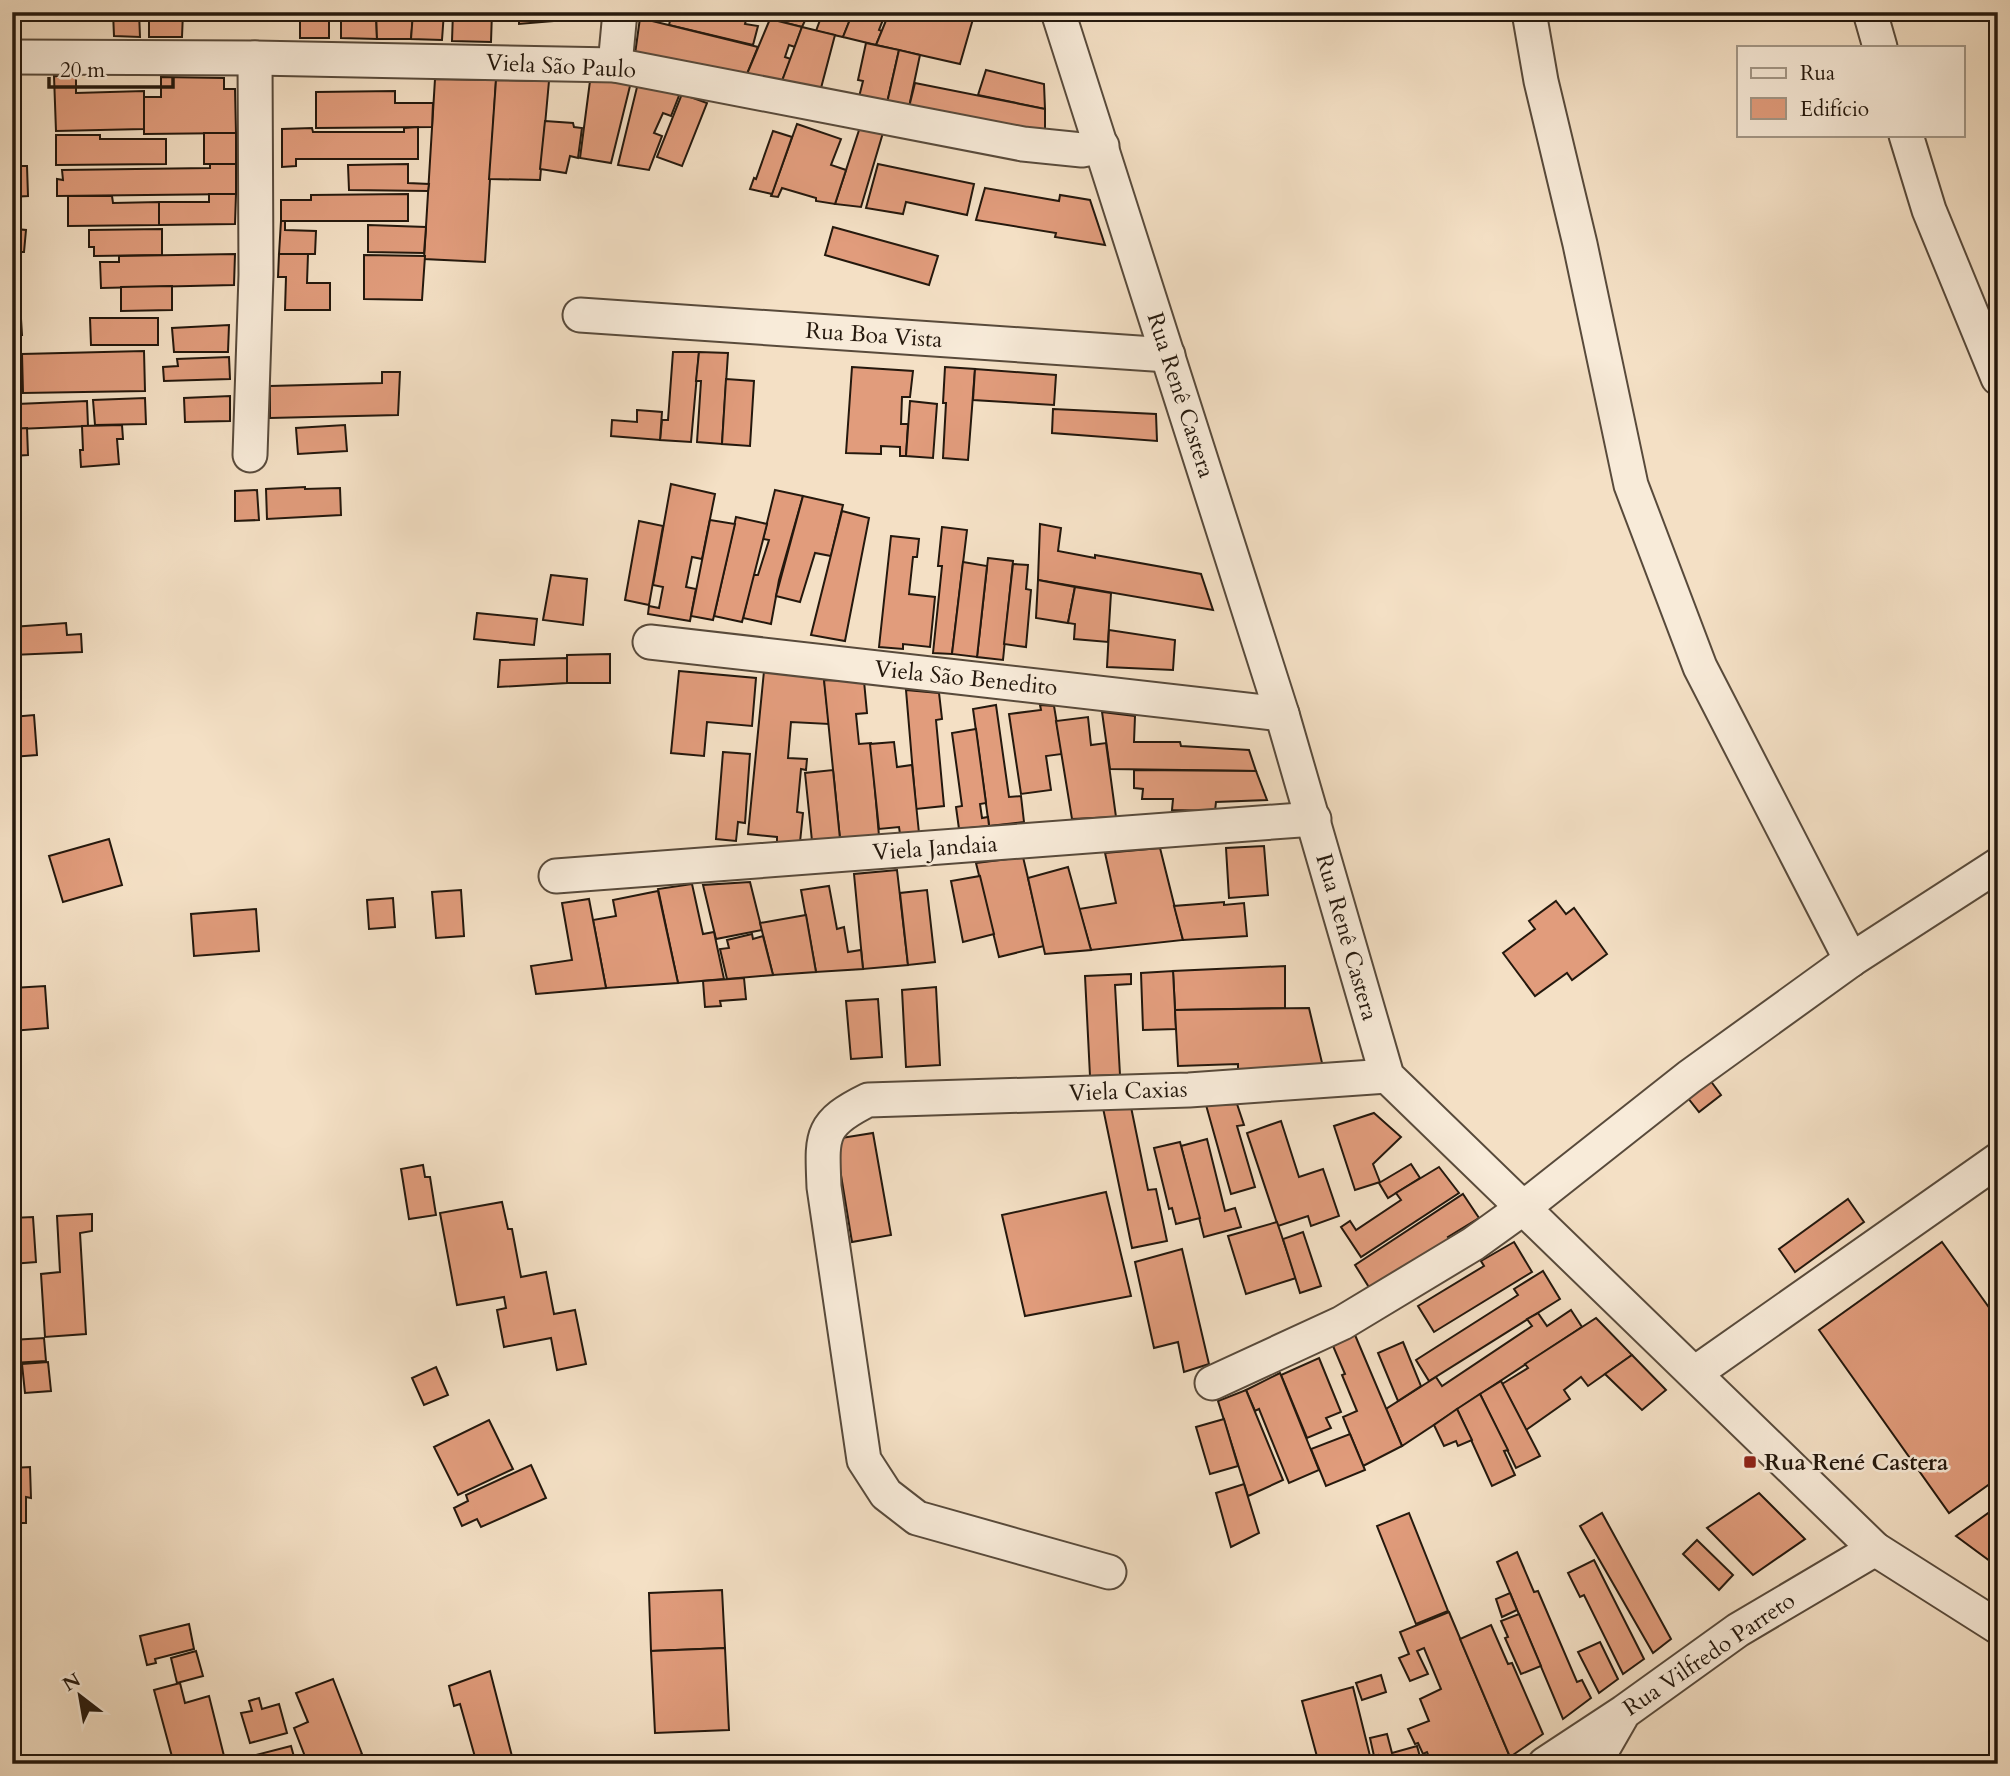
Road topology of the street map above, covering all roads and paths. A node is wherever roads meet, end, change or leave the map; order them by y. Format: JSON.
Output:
{"nodes":[{"id":1,"x":621,"y":12,"type":"edge"},
{"id":2,"x":1058,"y":12,"type":"edge"},
{"id":3,"x":1529,"y":12,"type":"edge"},
{"id":4,"x":1870,"y":12,"type":"edge"},
{"id":5,"x":1880,"y":46,"type":"edge"},
{"id":6,"x":12,"y":57,"type":"edge"},
{"id":7,"x":255,"y":58,"type":"junction"},
{"id":8,"x":615,"y":65,"type":"junction"},
{"id":9,"x":1906,"y":136,"type":"edge"},
{"id":10,"x":1102,"y":146,"type":"junction"},
{"id":11,"x":580,"y":315,"type":"dead end"},
{"id":12,"x":1168,"y":355,"type":"junction"},
{"id":13,"x":1998,"y":378,"type":"edge"},
{"id":14,"x":250,"y":455,"type":"dead end"},
{"id":15,"x":650,"y":642,"type":"dead end"},
{"id":16,"x":1282,"y":714,"type":"junction"},
{"id":17,"x":1314,"y":820,"type":"junction"},
{"id":18,"x":1998,"y":865,"type":"edge"},
{"id":19,"x":556,"y":876,"type":"dead end"},
{"id":20,"x":1851,"y":960,"type":"junction"},
{"id":21,"x":1387,"y":1076,"type":"junction"},
{"id":22,"x":1998,"y":1160,"type":"edge"},
{"id":23,"x":1523,"y":1208,"type":"junction"},
{"id":24,"x":1695,"y":1373,"type":"junction"},
{"id":25,"x":1213,"y":1383,"type":"dead end"},
{"id":26,"x":1875,"y":1549,"type":"junction"},
{"id":27,"x":1110,"y":1572,"type":"dead end"},
{"id":28,"x":1998,"y":1627,"type":"edge"},
{"id":29,"x":1624,"y":1712,"type":"junction"},
{"id":30,"x":1545,"y":1764,"type":"edge"},
{"id":31,"x":1594,"y":1764,"type":"edge"}],
"edges":[{"from":1,"to":8,"type":"street"},
{"from":2,"to":10,"type":"street","name":"Rua Renê Castera"},
{"from":3,"to":20,"type":"street"},
{"from":4,"to":5,"type":"street"},
{"from":6,"to":7,"type":"street","name":"Viela São Paulo"},
{"from":7,"to":8,"type":"street","name":"Viela São Paulo"},
{"from":7,"to":14,"type":"street"},
{"from":8,"to":10,"type":"street","name":"Viela São Paulo"},
{"from":9,"to":13,"type":"street"},
{"from":10,"to":12,"type":"street","name":"Rua Renê Castera"},
{"from":11,"to":12,"type":"street","name":"Rua Boa Vista"},
{"from":12,"to":16,"type":"street","name":"Rua Renê Castera"},
{"from":15,"to":16,"type":"street","name":"Viela São Benedito"},
{"from":16,"to":17,"type":"street","name":"Rua Renê Castera"},
{"from":17,"to":19,"type":"street","name":"Viela Jandaia"},
{"from":17,"to":21,"type":"street","name":"Rua Renê Castera"},
{"from":18,"to":20,"type":"street"},
{"from":20,"to":23,"type":"street"},
{"from":21,"to":23,"type":"street","name":"Rua Renê Castera"},
{"from":21,"to":27,"type":"street","name":"Viela Caxias"},
{"from":22,"to":24,"type":"street"},
{"from":23,"to":24,"type":"street","name":"Rua Renê Castera"},
{"from":23,"to":25,"type":"street"},
{"from":24,"to":26,"type":"street","name":"Rua Renê Castera"},
{"from":26,"to":28,"type":"street","name":"Rua Renê Castera"},
{"from":26,"to":29,"type":"street","name":"Rua Vilfredo Parreto"},
{"from":29,"to":30,"type":"street","name":"Rua Vilfredo Parreto"},
{"from":29,"to":31,"type":"street"}]}
